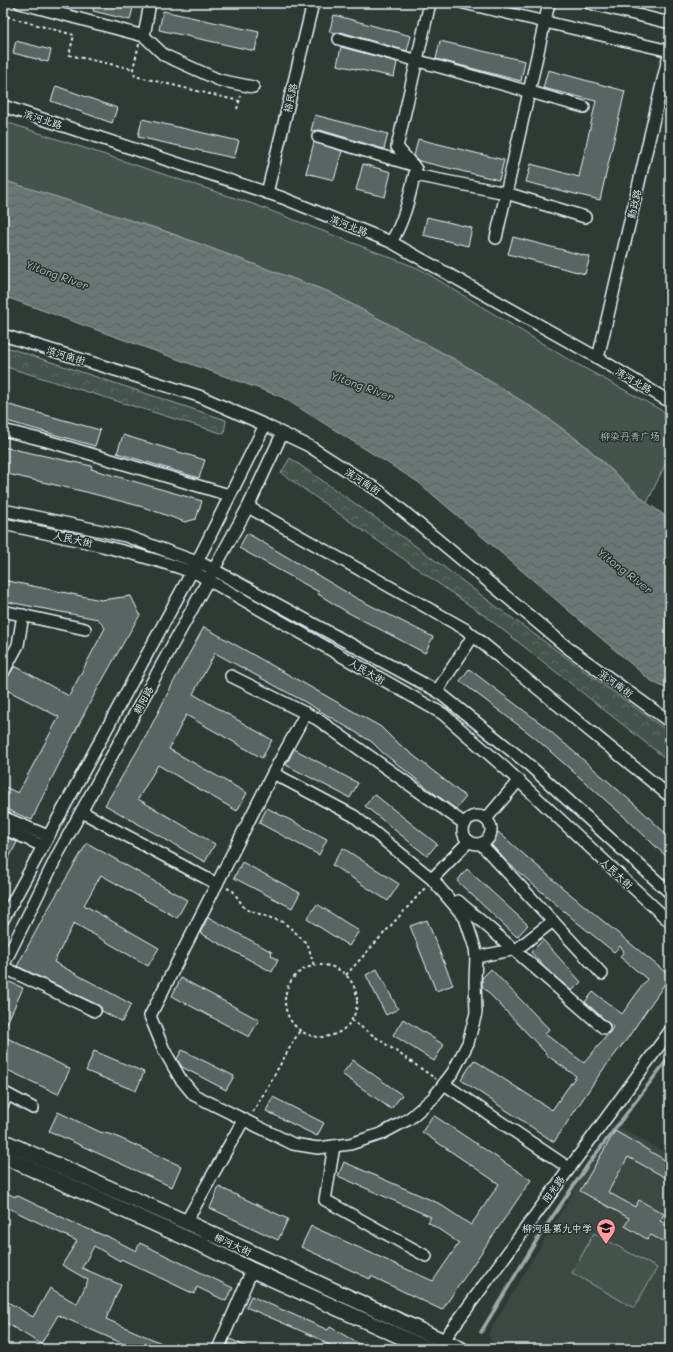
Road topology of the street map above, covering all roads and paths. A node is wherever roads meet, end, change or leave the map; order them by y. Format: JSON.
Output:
{"nodes":[{"id":1,"x":20,"y":3,"type":"edge"},
{"id":2,"x":150,"y":3,"type":"edge"},
{"id":3,"x":313,"y":3,"type":"edge"},
{"id":4,"x":430,"y":3,"type":"edge"},
{"id":5,"x":464,"y":3,"type":"edge"},
{"id":6,"x":549,"y":3,"type":"edge"},
{"id":7,"x":589,"y":3,"type":"edge"},
{"id":8,"x":544,"y":22,"type":"junction"},
{"id":9,"x":670,"y":23,"type":"edge"},
{"id":10,"x":3,"y":29,"type":"edge"},
{"id":11,"x":143,"y":36,"type":"junction"},
{"id":12,"x":339,"y":39,"type":"dead end"},
{"id":13,"x":670,"y":51,"type":"edge"},
{"id":14,"x":417,"y":61,"type":"junction"},
{"id":15,"x":133,"y":69,"type":"junction"},
{"id":16,"x":249,"y":86,"type":"joint"},
{"id":17,"x":529,"y":92,"type":"junction"},
{"id":18,"x":239,"y":101,"type":"junction"},
{"id":19,"x":3,"y":106,"type":"edge"},
{"id":20,"x":584,"y":107,"type":"dead end"},
{"id":21,"x":236,"y":109,"type":"dead end"},
{"id":22,"x":318,"y":137,"type":"dead end"},
{"id":23,"x":414,"y":170,"type":"junction"},
{"id":24,"x":268,"y":193,"type":"junction"},
{"id":25,"x":506,"y":193,"type":"junction"},
{"id":26,"x":585,"y":217,"type":"dead end"},
{"id":27,"x":496,"y":238,"type":"dead end"},
{"id":28,"x":391,"y":242,"type":"junction"},
{"id":29,"x":3,"y":335,"type":"edge"},
{"id":30,"x":598,"y":358,"type":"junction"},
{"id":31,"x":670,"y":402,"type":"edge"},
{"id":32,"x":264,"y":425,"type":"junction"},
{"id":33,"x":3,"y":430,"type":"edge"},
{"id":34,"x":282,"y":434,"type":"junction"},
{"id":35,"x":229,"y":495,"type":"junction"},
{"id":36,"x":248,"y":507,"type":"junction"},
{"id":37,"x":3,"y":510,"type":"edge"},
{"id":38,"x":3,"y":524,"type":"edge"},
{"id":39,"x":197,"y":562,"type":"junction"},
{"id":40,"x":214,"y":569,"type":"junction"},
{"id":41,"x":192,"y":572,"type":"junction"},
{"id":42,"x":208,"y":580,"type":"junction"},
{"id":43,"x":3,"y":611,"type":"edge"},
{"id":44,"x":23,"y":615,"type":"junction"},
{"id":45,"x":85,"y":628,"type":"dead end"},
{"id":46,"x":473,"y":636,"type":"junction"},
{"id":47,"x":3,"y":673,"type":"edge"},
{"id":48,"x":231,"y":676,"type":"dead end"},
{"id":49,"x":437,"y":691,"type":"junction"},
{"id":50,"x":306,"y":713,"type":"junction"},
{"id":51,"x":670,"y":722,"type":"edge"},
{"id":52,"x":273,"y":773,"type":"junction"},
{"id":53,"x":519,"y":780,"type":"junction"},
{"id":54,"x":670,"y":795,"type":"edge"},
{"id":55,"x":82,"y":812,"type":"junction"},
{"id":56,"x":3,"y":817,"type":"edge"},
{"id":57,"x":486,"y":819,"type":"junction"},
{"id":58,"x":464,"y":824,"type":"junction"},
{"id":59,"x":3,"y":828,"type":"edge"},
{"id":60,"x":46,"y":841,"type":"junction"},
{"id":61,"x":469,"y":841,"type":"junction"},
{"id":62,"x":481,"y":844,"type":"junction"},
{"id":63,"x":432,"y":879,"type":"junction"},
{"id":64,"x":217,"y":884,"type":"junction"},
{"id":65,"x":670,"y":893,"type":"edge"},
{"id":66,"x":464,"y":912,"type":"junction"},
{"id":67,"x":3,"y":920,"type":"edge"},
{"id":68,"x":553,"y":921,"type":"junction"},
{"id":69,"x":670,"y":922,"type":"edge"},
{"id":70,"x":514,"y":950,"type":"junction"},
{"id":71,"x":476,"y":957,"type":"junction"},
{"id":72,"x":3,"y":966,"type":"edge"},
{"id":73,"x":314,"y":966,"type":"junction"},
{"id":74,"x":602,"y":974,"type":"dead end"},
{"id":75,"x":346,"y":976,"type":"junction"},
{"id":76,"x":95,"y":1011,"type":"dead end"},
{"id":77,"x":351,"y":1020,"type":"junction"},
{"id":78,"x":604,"y":1028,"type":"dead end"},
{"id":79,"x":300,"y":1030,"type":"junction"},
{"id":80,"x":670,"y":1031,"type":"edge"},
{"id":81,"x":444,"y":1084,"type":"junction"},
{"id":82,"x":4,"y":1097,"type":"edge"},
{"id":83,"x":34,"y":1108,"type":"dead end"},
{"id":84,"x":246,"y":1120,"type":"junction"},
{"id":85,"x":3,"y":1141,"type":"edge"},
{"id":86,"x":334,"y":1146,"type":"junction"},
{"id":87,"x":3,"y":1156,"type":"edge"},
{"id":88,"x":569,"y":1168,"type":"junction"},
{"id":89,"x":186,"y":1222,"type":"junction"},
{"id":90,"x":426,"y":1256,"type":"dead end"},
{"id":91,"x":252,"y":1270,"type":"junction"},
{"id":92,"x":441,"y":1345,"type":"edge"},
{"id":93,"x":218,"y":1349,"type":"edge"},
{"id":94,"x":428,"y":1349,"type":"edge"},
{"id":95,"x":461,"y":1349,"type":"edge"}],
"edges":[{"from":1,"to":11,"type":"street"},
{"from":2,"to":11,"type":"street"},
{"from":3,"to":24,"type":"street","name":"裕民路"},
{"from":4,"to":14,"type":"street"},
{"from":5,"to":8,"type":"street"},
{"from":6,"to":8,"type":"street"},
{"from":7,"to":9,"type":"street"},
{"from":8,"to":13,"type":"street"},
{"from":8,"to":17,"type":"street"},
{"from":10,"to":15,"type":"path"},
{"from":11,"to":15,"type":"path"},
{"from":11,"to":16,"type":"street"},
{"from":12,"to":14,"type":"street"},
{"from":13,"to":30,"type":"street","name":"勤政路"},
{"from":14,"to":17,"type":"street"},
{"from":14,"to":23,"type":"street"},
{"from":15,"to":18,"type":"path"},
{"from":16,"to":18,"type":"path"},
{"from":17,"to":20,"type":"street"},
{"from":17,"to":25,"type":"street"},
{"from":18,"to":21,"type":"path"},
{"from":19,"to":24,"type":"street","name":"滨河北路"},
{"from":22,"to":23,"type":"street"},
{"from":23,"to":25,"type":"street"},
{"from":23,"to":28,"type":"street"},
{"from":24,"to":28,"type":"street","name":"滨河北路"},
{"from":25,"to":26,"type":"street"},
{"from":25,"to":27,"type":"street"},
{"from":28,"to":30,"type":"street","name":"滨河北路"},
{"from":29,"to":32,"type":"street","name":"滨河南街"},
{"from":30,"to":31,"type":"street","name":"滨河北路"},
{"from":32,"to":34,"type":"street","name":"滨河南街"},
{"from":32,"to":35,"type":"street"},
{"from":33,"to":35,"type":"street"},
{"from":34,"to":36,"type":"street","name":"朝阳路"},
{"from":34,"to":51,"type":"street","name":"滨河南街"},
{"from":35,"to":39,"type":"street"},
{"from":36,"to":40,"type":"street","name":"朝阳路"},
{"from":36,"to":46,"type":"street"},
{"from":37,"to":39,"type":"street","name":"人民大街"},
{"from":38,"to":41,"type":"street","name":"人民大街"},
{"from":39,"to":40,"type":"street","name":"人民大街"},
{"from":39,"to":41,"type":"street"},
{"from":40,"to":42,"type":"street","name":"朝阳路"},
{"from":40,"to":49,"type":"street","name":"人民大街"},
{"from":41,"to":42,"type":"street","name":"人民大街"},
{"from":41,"to":60,"type":"street"},
{"from":42,"to":53,"type":"street","name":"人民大街"},
{"from":42,"to":55,"type":"street","name":"朝阳路"},
{"from":43,"to":44,"type":"street"},
{"from":44,"to":45,"type":"street"},
{"from":44,"to":47,"type":"street"},
{"from":46,"to":49,"type":"street"},
{"from":46,"to":54,"type":"street"},
{"from":48,"to":50,"type":"street"},
{"from":49,"to":65,"type":"street","name":"人民大街"},
{"from":50,"to":52,"type":"street"},
{"from":50,"to":58,"type":"street"},
{"from":52,"to":63,"type":"street"},
{"from":52,"to":64,"type":"street"},
{"from":53,"to":57,"type":"street"},
{"from":53,"to":69,"type":"street","name":"人民大街"},
{"from":55,"to":64,"type":"street"},
{"from":55,"to":72,"type":"street","name":"朝阳路"},
{"from":56,"to":60,"type":"street"},
{"from":57,"to":58,"type":"street"},
{"from":57,"to":62,"type":"street"},
{"from":58,"to":61,"type":"street"},
{"from":59,"to":60,"type":"street"},
{"from":60,"to":67,"type":"street"},
{"from":61,"to":62,"type":"street"},
{"from":61,"to":63,"type":"street"},
{"from":62,"to":68,"type":"street"},
{"from":63,"to":66,"type":"street"},
{"from":63,"to":75,"type":"path"},
{"from":64,"to":73,"type":"path"},
{"from":64,"to":84,"type":"street"},
{"from":66,"to":70,"type":"street"},
{"from":66,"to":71,"type":"street"},
{"from":68,"to":70,"type":"street"},
{"from":68,"to":74,"type":"street"},
{"from":70,"to":71,"type":"street"},
{"from":70,"to":78,"type":"street"},
{"from":71,"to":81,"type":"street"},
{"from":72,"to":76,"type":"street"},
{"from":73,"to":75,"type":"path"},
{"from":73,"to":79,"type":"path"},
{"from":75,"to":77,"type":"path"},
{"from":77,"to":79,"type":"path"},
{"from":77,"to":81,"type":"path"},
{"from":79,"to":84,"type":"path"},
{"from":80,"to":88,"type":"street","name":"阳光路"},
{"from":81,"to":86,"type":"street"},
{"from":81,"to":88,"type":"street"},
{"from":82,"to":83,"type":"street"},
{"from":84,"to":86,"type":"street"},
{"from":84,"to":89,"type":"street"},
{"from":85,"to":89,"type":"main road","name":"柳河大街"},
{"from":86,"to":90,"type":"street"},
{"from":87,"to":91,"type":"main road","name":"柳河大街"},
{"from":88,"to":92,"type":"street","name":"阳光路"},
{"from":89,"to":92,"type":"main road","name":"柳河大街"},
{"from":91,"to":93,"type":"street"},
{"from":91,"to":94,"type":"main road","name":"柳河大街"},
{"from":92,"to":95,"type":"main road","name":"柳河大街"}]}
